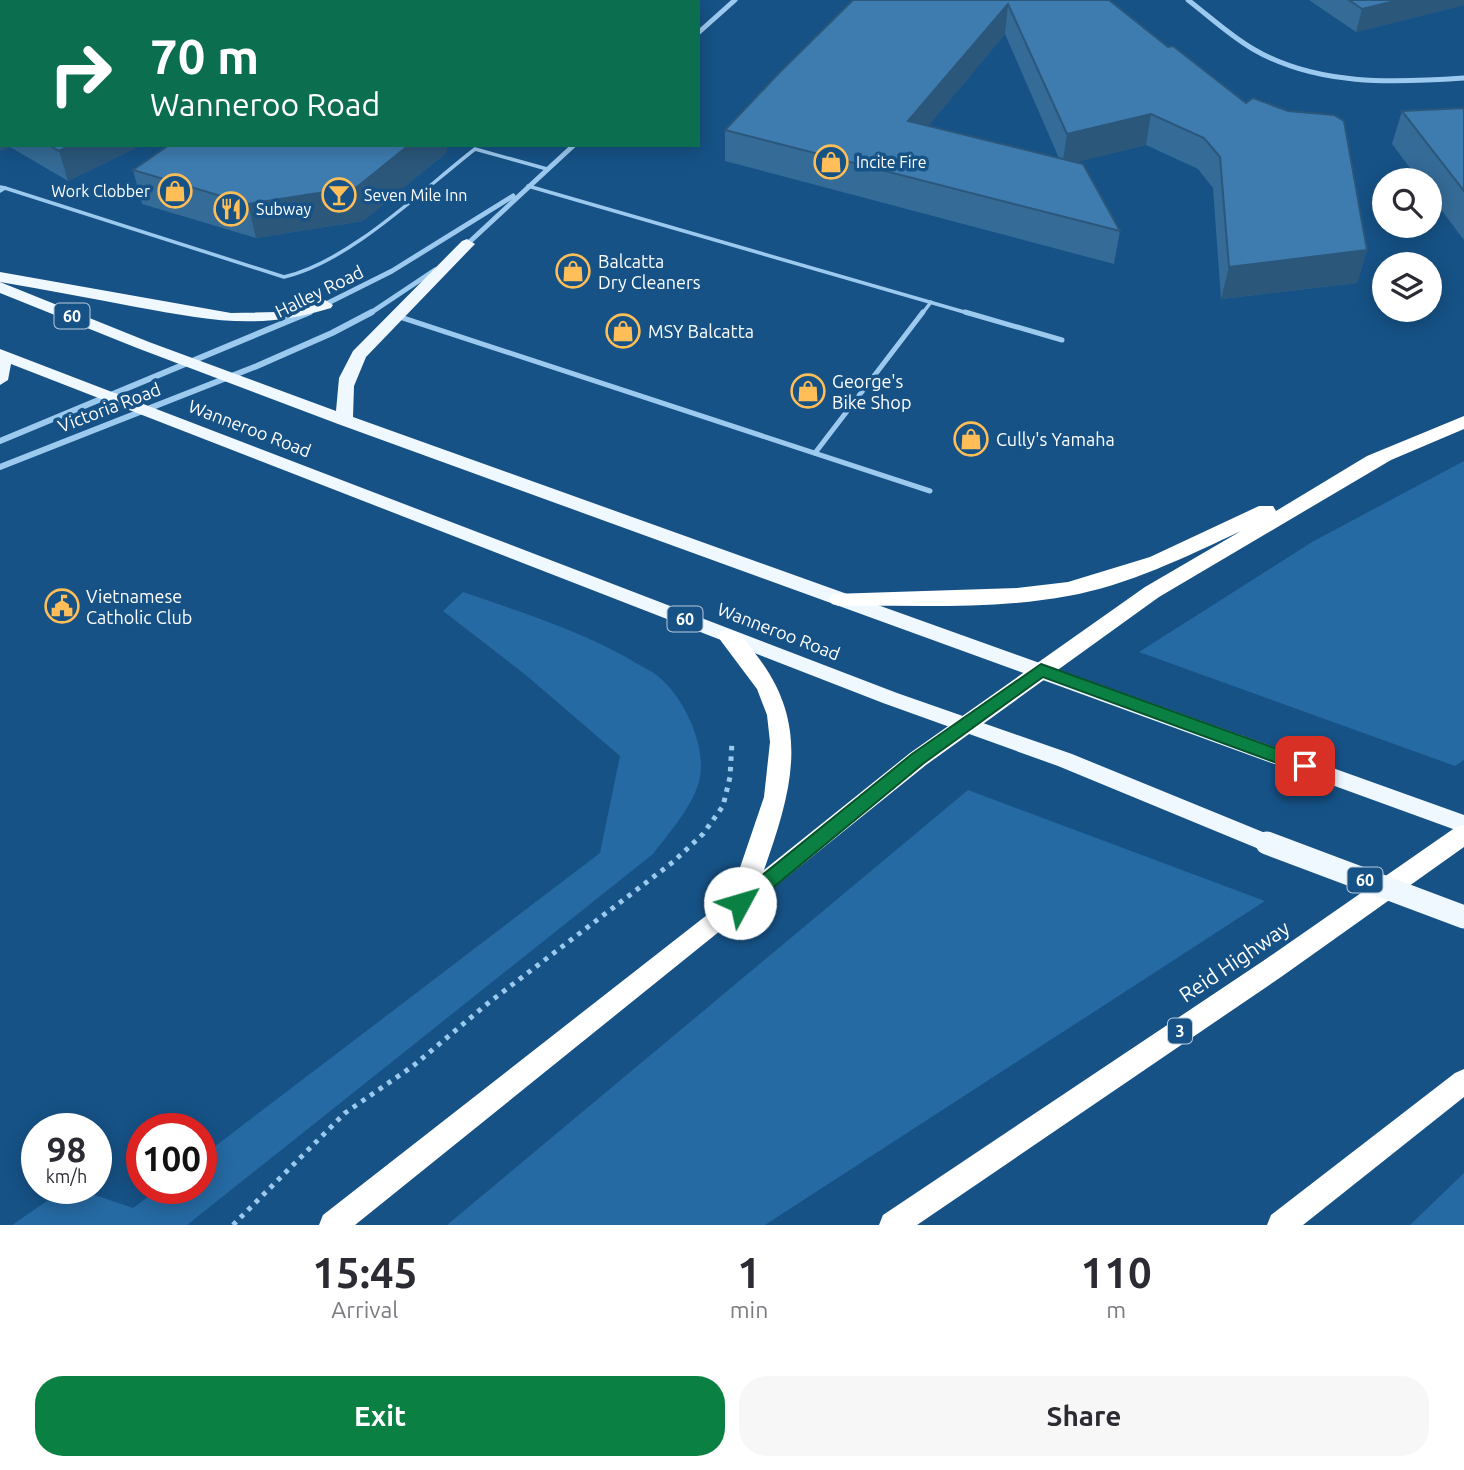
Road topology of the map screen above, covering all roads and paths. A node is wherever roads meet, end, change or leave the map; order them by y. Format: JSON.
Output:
{"nodes":[{"id":1,"x":735,"y":0,"type":"edge"},
{"id":2,"x":1188,"y":0,"type":"edge"},
{"id":3,"x":700,"y":31,"type":"edge"},
{"id":4,"x":1464,"y":78,"type":"edge"},
{"id":5,"x":571,"y":147,"type":"edge"},
{"id":6,"x":547,"y":169,"type":"junction"},
{"id":7,"x":528,"y":186,"type":"junction"},
{"id":8,"x":2,"y":189,"type":"edge"},
{"id":9,"x":467,"y":244,"type":"junction"},
{"id":10,"x":0,"y":277,"type":"edge"},
{"id":11,"x":0,"y":287,"type":"edge"},
{"id":12,"x":931,"y":302,"type":"junction"},
{"id":13,"x":325,"y":304,"type":"junction"},
{"id":14,"x":397,"y":316,"type":"junction"},
{"id":15,"x":1062,"y":340,"type":"dead end"},
{"id":16,"x":1,"y":355,"type":"edge"},
{"id":17,"x":190,"y":363,"type":"junction"},
{"id":18,"x":231,"y":378,"type":"junction"},
{"id":19,"x":0,"y":380,"type":"edge"},
{"id":20,"x":109,"y":397,"type":"junction"},
{"id":21,"x":143,"y":410,"type":"junction"},
{"id":22,"x":344,"y":421,"type":"junction"},
{"id":23,"x":1464,"y":422,"type":"edge"},
{"id":24,"x":0,"y":441,"type":"edge"},
{"id":25,"x":815,"y":453,"type":"junction"},
{"id":26,"x":1387,"y":454,"type":"junction"},
{"id":27,"x":0,"y":467,"type":"edge"},
{"id":28,"x":930,"y":491,"type":"dead end"},
{"id":29,"x":839,"y":599,"type":"junction"},
{"id":30,"x":729,"y":636,"type":"junction"},
{"id":31,"x":1041,"y":670,"type":"junction"},
{"id":32,"x":964,"y":725,"type":"junction"},
{"id":33,"x":732,"y":742,"type":"dead end"},
{"id":34,"x":1464,"y":824,"type":"edge"},
{"id":35,"x":1464,"y":834,"type":"edge"},
{"id":36,"x":740,"y":903,"type":"junction"},
{"id":37,"x":1464,"y":917,"type":"edge"},
{"id":38,"x":1464,"y":1081,"type":"edge"},
{"id":39,"x":233,"y":1225,"type":"edge"},
{"id":40,"x":333,"y":1225,"type":"edge"},
{"id":41,"x":893,"y":1225,"type":"edge"},
{"id":42,"x":1282,"y":1225,"type":"edge"}],
"edges":[{"from":1,"to":3,"type":"street"},
{"from":2,"to":4,"type":"street"},
{"from":5,"to":6,"type":"street","name":"Halley Road"},
{"from":6,"to":7,"type":"street","name":"Halley Road"},
{"from":6,"to":8,"type":"lane"},
{"from":7,"to":9,"type":"street","name":"Halley Road"},
{"from":7,"to":12,"type":"lane"},
{"from":7,"to":13,"type":"street","name":"Halley Road"},
{"from":9,"to":14,"type":"highway"},
{"from":9,"to":18,"type":"street","name":"Halley Road"},
{"from":10,"to":13,"type":"highway"},
{"from":11,"to":17,"type":"highway","number":"60"},
{"from":12,"to":15,"type":"lane"},
{"from":12,"to":25,"type":"lane"},
{"from":13,"to":17,"type":"street","name":"Halley Road"},
{"from":14,"to":22,"type":"highway"},
{"from":14,"to":25,"type":"lane"},
{"from":16,"to":19,"type":"highway"},
{"from":16,"to":20,"type":"highway","name":"Wanneroo Road","number":"60"},
{"from":17,"to":18,"type":"highway","number":"60"},
{"from":17,"to":20,"type":"street","name":"Halley Road"},
{"from":18,"to":21,"type":"street","name":"Victoria Road"},
{"from":18,"to":22,"type":"highway","number":"60"},
{"from":20,"to":21,"type":"highway","name":"Wanneroo Road","number":"60"},
{"from":20,"to":24,"type":"street","name":"Victoria Road"},
{"from":21,"to":27,"type":"street","name":"Victoria Road"},
{"from":21,"to":30,"type":"highway","name":"Wanneroo Road","number":"60"},
{"from":22,"to":29,"type":"highway","number":"60"},
{"from":23,"to":26,"type":"highway"},
{"from":25,"to":28,"type":"lane"},
{"from":26,"to":29,"type":"highway"},
{"from":26,"to":31,"type":"highway"},
{"from":29,"to":31,"type":"highway","number":"60"},
{"from":30,"to":32,"type":"highway","name":"Wanneroo Road","number":"60"},
{"from":30,"to":36,"type":"highway"},
{"from":31,"to":32,"type":"highway"},
{"from":31,"to":34,"type":"highway","number":"60"},
{"from":32,"to":36,"type":"highway"},
{"from":32,"to":37,"type":"highway","name":"Wanneroo Road","number":"60","bridge":true},
{"from":33,"to":39,"type":"path"},
{"from":35,"to":41,"type":"highway","name":"Reid Highway","number":"3"},
{"from":36,"to":40,"type":"highway"},
{"from":38,"to":42,"type":"highway"}]}
